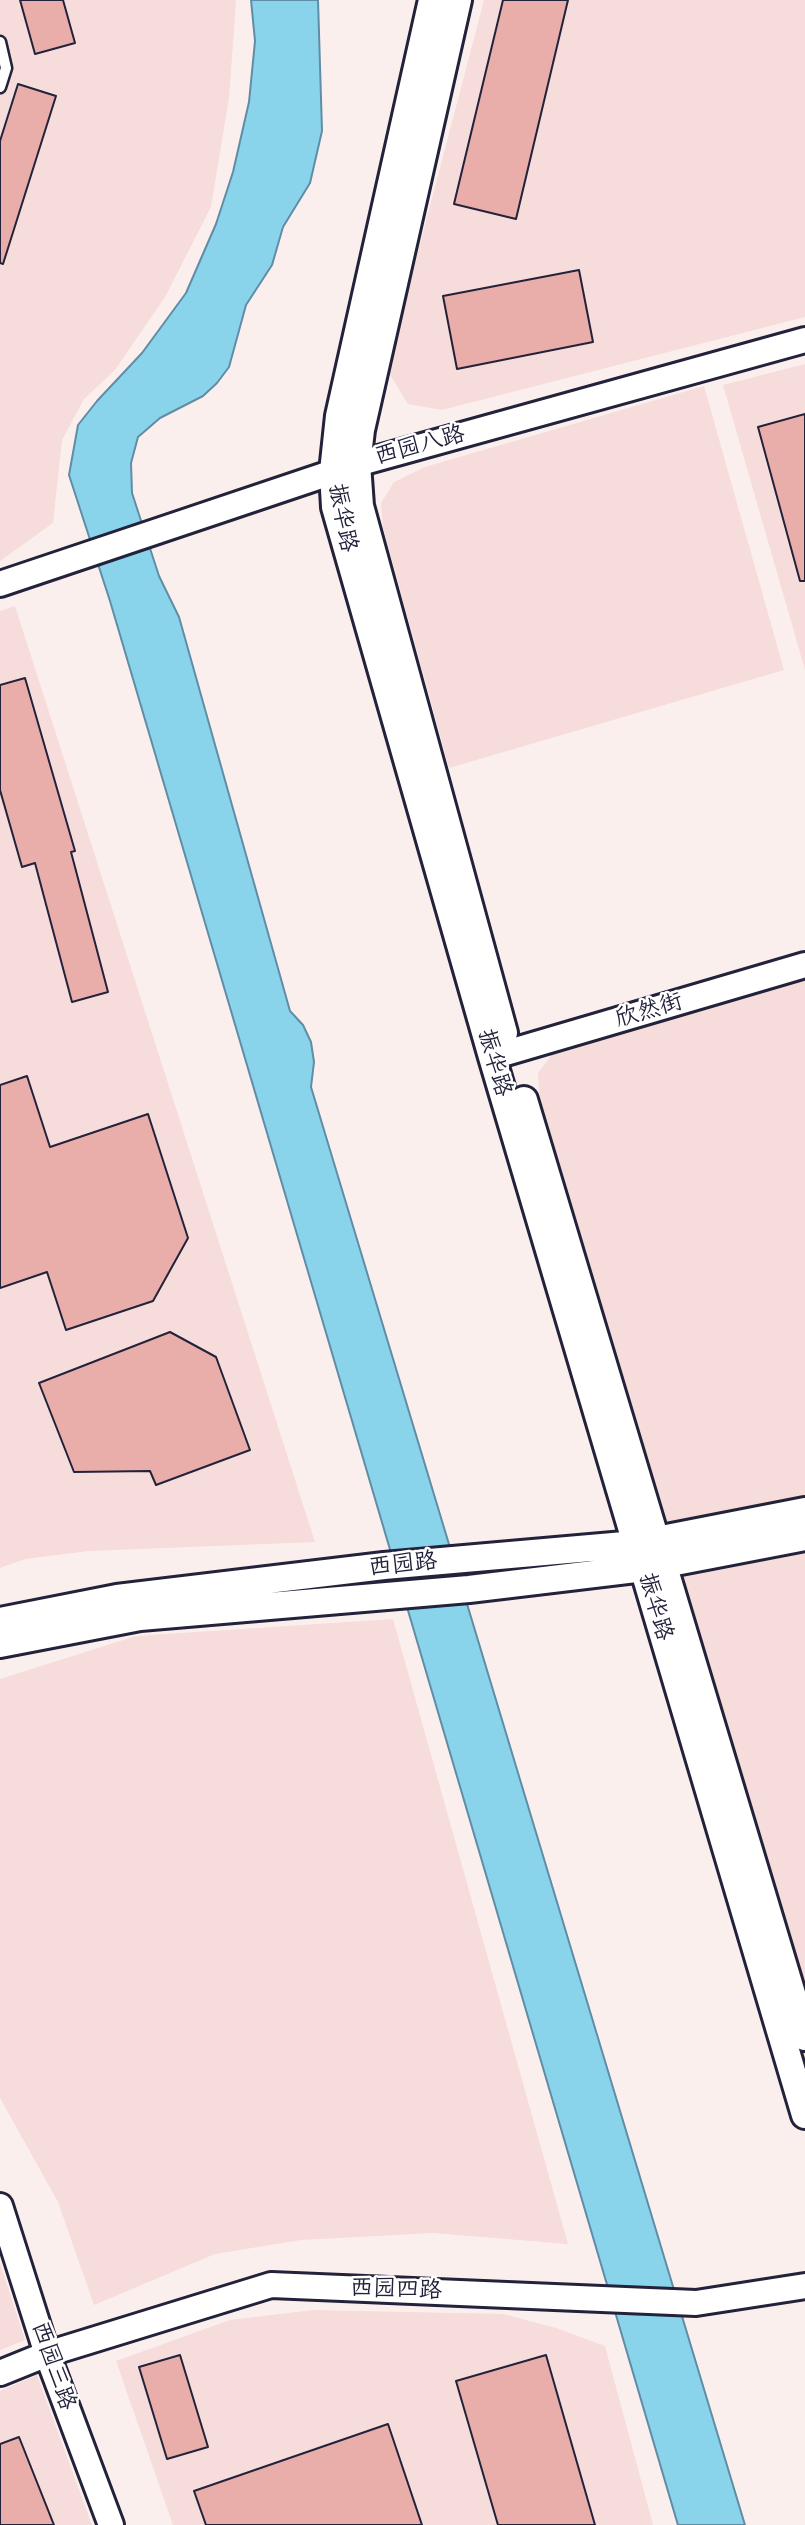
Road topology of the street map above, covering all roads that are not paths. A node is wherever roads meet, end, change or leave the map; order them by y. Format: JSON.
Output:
{"nodes":[{"id":1,"x":432,"y":0,"type":"edge"},
{"id":2,"x":458,"y":0,"type":"edge"},
{"id":3,"x":0,"y":43,"type":"edge"},
{"id":4,"x":0,"y":87,"type":"edge"},
{"id":5,"x":805,"y":340,"type":"edge"},
{"id":6,"x":345,"y":468,"type":"junction"},
{"id":7,"x":0,"y":584,"type":"edge"},
{"id":8,"x":805,"y":965,"type":"edge"},
{"id":9,"x":501,"y":1054,"type":"junction"},
{"id":10,"x":805,"y":1511,"type":"edge"},
{"id":11,"x":805,"y":1537,"type":"edge"},
{"id":12,"x":650,"y":1554,"type":"junction"},
{"id":13,"x":0,"y":1621,"type":"edge"},
{"id":14,"x":0,"y":1644,"type":"edge"},
{"id":15,"x":805,"y":2037,"type":"edge"},
{"id":16,"x":805,"y":2115,"type":"edge"},
{"id":17,"x":0,"y":2206,"type":"edge"},
{"id":18,"x":805,"y":2286,"type":"edge"},
{"id":19,"x":47,"y":2354,"type":"junction"},
{"id":20,"x":0,"y":2373,"type":"edge"},
{"id":21,"x":111,"y":2525,"type":"edge"}],
"edges":[{"from":1,"to":6,"type":"main road","name":"振华路"},
{"from":2,"to":6,"type":"main road","name":"振华路"},
{"from":3,"to":4,"type":"lane"},
{"from":5,"to":6,"type":"street","name":"西园八路"},
{"from":6,"to":7,"type":"street","name":"西园八路"},
{"from":6,"to":9,"type":"main road","name":"振华路"},
{"from":8,"to":9,"type":"street","name":"欣然街"},
{"from":9,"to":12,"type":"main road","name":"振华路"},
{"from":10,"to":12,"type":"main road","name":"西园路"},
{"from":11,"to":12,"type":"main road","name":"西园路"},
{"from":12,"to":13,"type":"main road","name":"西园路"},
{"from":12,"to":14,"type":"main road","name":"西园路"},
{"from":12,"to":15,"type":"main road","name":"振华路"},
{"from":12,"to":16,"type":"main road","name":"振华路"},
{"from":17,"to":19,"type":"street","name":"西园三路"},
{"from":18,"to":19,"type":"street","name":"西园四路"},
{"from":19,"to":20,"type":"street","name":"西园四路"},
{"from":19,"to":21,"type":"street","name":"西园三路"}]}
